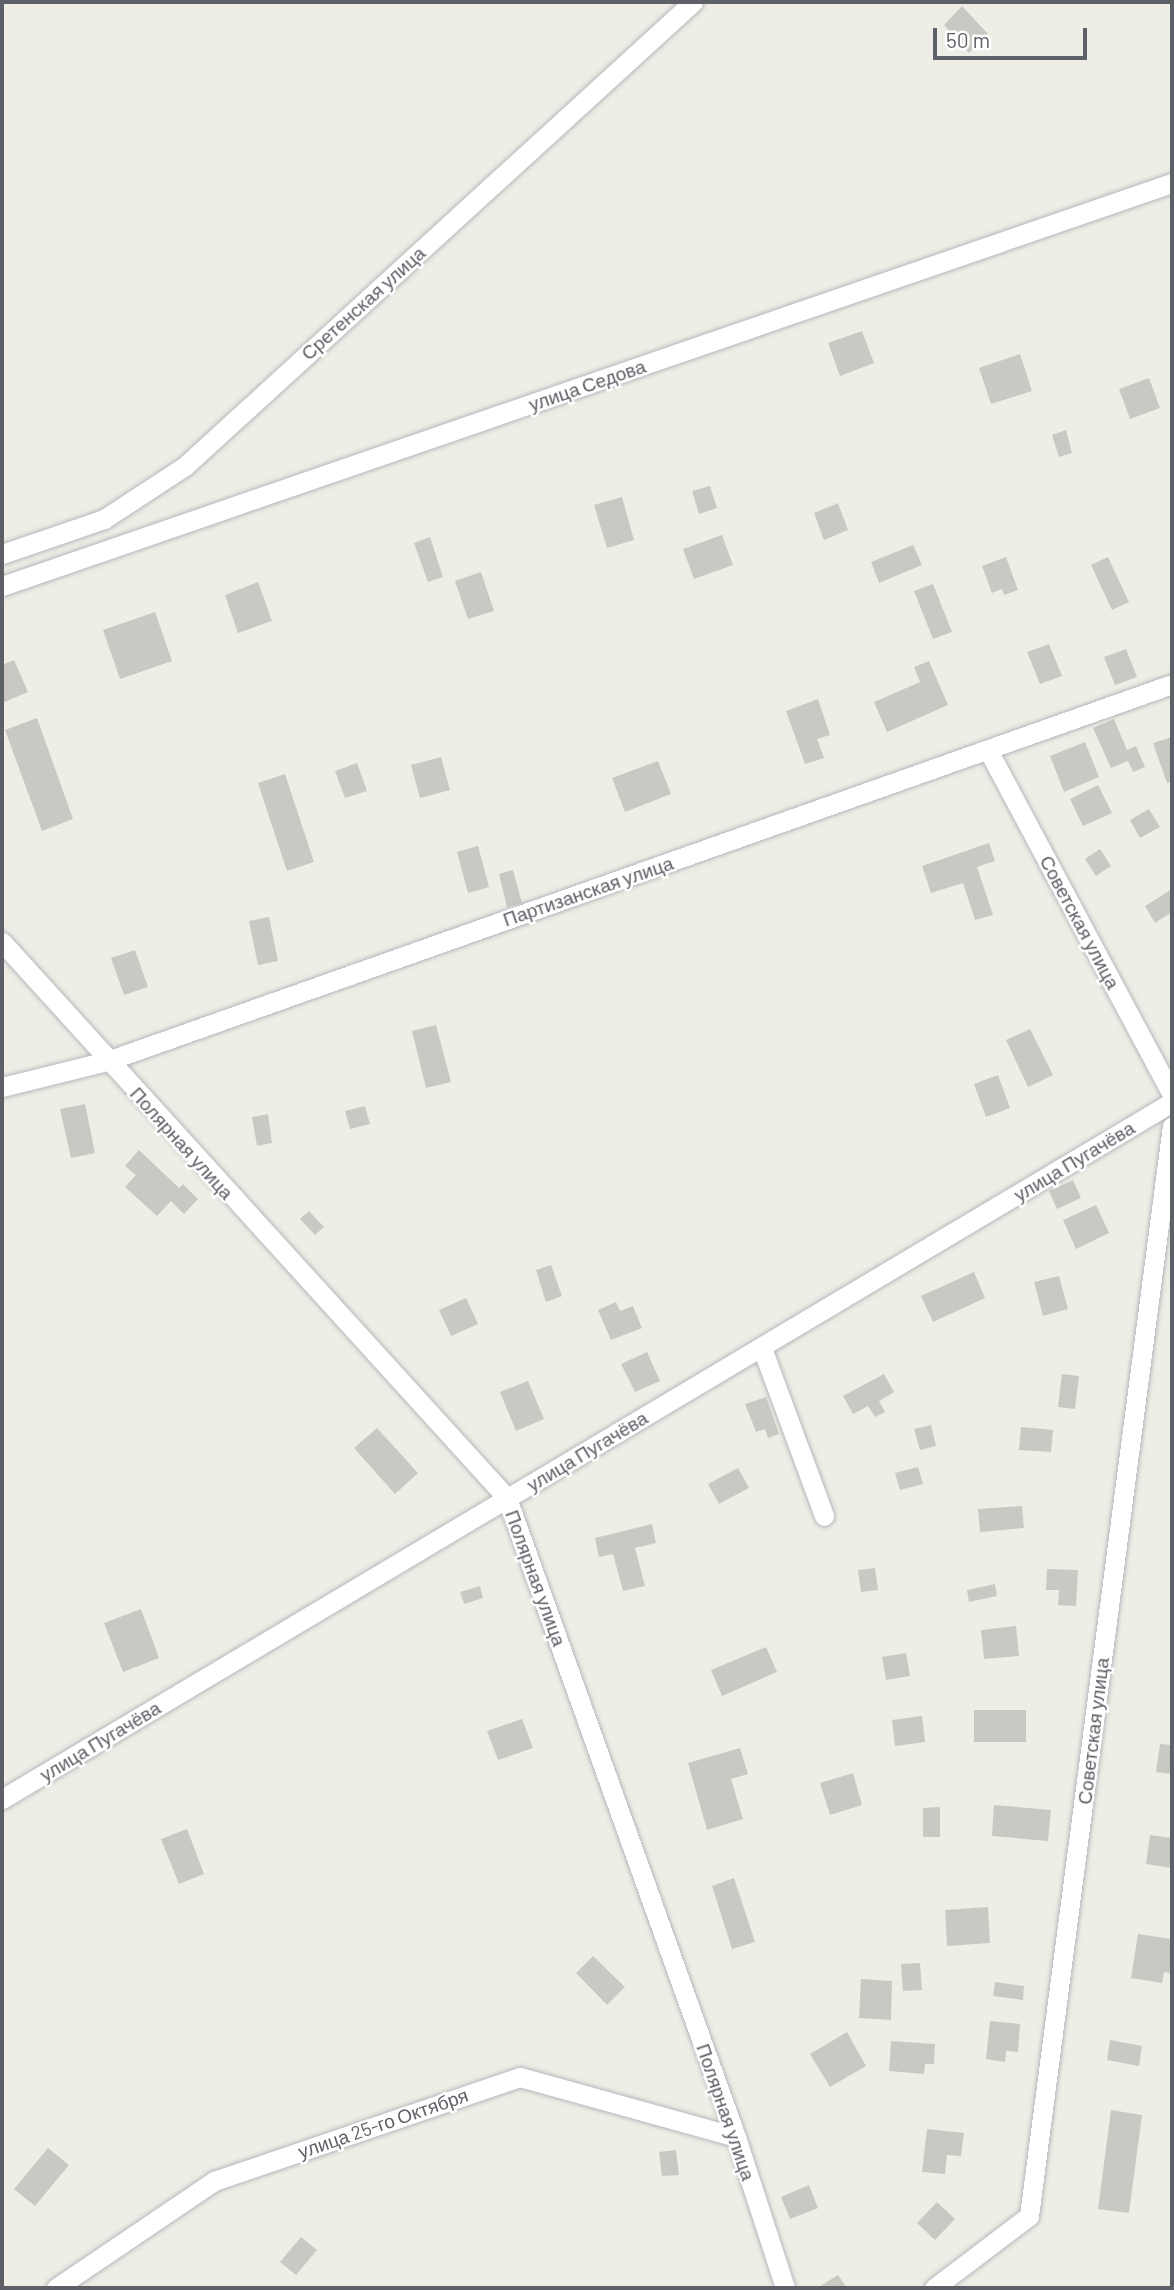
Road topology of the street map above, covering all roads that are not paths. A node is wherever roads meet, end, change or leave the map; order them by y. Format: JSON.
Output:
{"nodes":[{"id":1,"x":693,"y":2,"type":"edge"},
{"id":2,"x":1172,"y":183,"type":"edge"},
{"id":3,"x":2,"y":554,"type":"edge"},
{"id":4,"x":2,"y":586,"type":"edge"},
{"id":5,"x":1172,"y":684,"type":"edge"},
{"id":6,"x":988,"y":750,"type":"junction"},
{"id":7,"x":2,"y":942,"type":"edge"},
{"id":8,"x":107,"y":1060,"type":"junction"},
{"id":9,"x":2,"y":1087,"type":"edge"},
{"id":10,"x":1172,"y":1094,"type":"edge"},
{"id":11,"x":1172,"y":1102,"type":"edge"},
{"id":12,"x":1172,"y":1126,"type":"edge"},
{"id":13,"x":762,"y":1348,"type":"junction"},
{"id":14,"x":508,"y":1498,"type":"junction"},
{"id":15,"x":824,"y":1516,"type":"dead end"},
{"id":16,"x":2,"y":1799,"type":"edge"},
{"id":17,"x":736,"y":2137,"type":"junction"},
{"id":18,"x":56,"y":2288,"type":"edge"},
{"id":19,"x":785,"y":2288,"type":"edge"},
{"id":20,"x":934,"y":2288,"type":"edge"}],
"edges":[{"from":1,"to":3,"type":"street","name":"Сретенская улица"},
{"from":2,"to":4,"type":"street","name":"улица Седова"},
{"from":5,"to":6,"type":"street","name":"Партизанская улица"},
{"from":6,"to":8,"type":"street","name":"Партизанская улица"},
{"from":6,"to":10,"type":"street","name":"Советская улица"},
{"from":7,"to":8,"type":"street","name":"Полярная улица"},
{"from":8,"to":9,"type":"street","name":"Партизанская улица"},
{"from":8,"to":14,"type":"street","name":"Полярная улица"},
{"from":11,"to":13,"type":"street","name":"улица Пугачёва"},
{"from":12,"to":20,"type":"street","name":"Советская улица"},
{"from":13,"to":14,"type":"street","name":"улица Пугачёва"},
{"from":13,"to":15,"type":"street"},
{"from":14,"to":16,"type":"street","name":"улица Пугачёва"},
{"from":14,"to":17,"type":"street","name":"Полярная улица"},
{"from":17,"to":18,"type":"street","name":"улица 25-го Октября"},
{"from":17,"to":19,"type":"street","name":"Полярная улица"}]}
